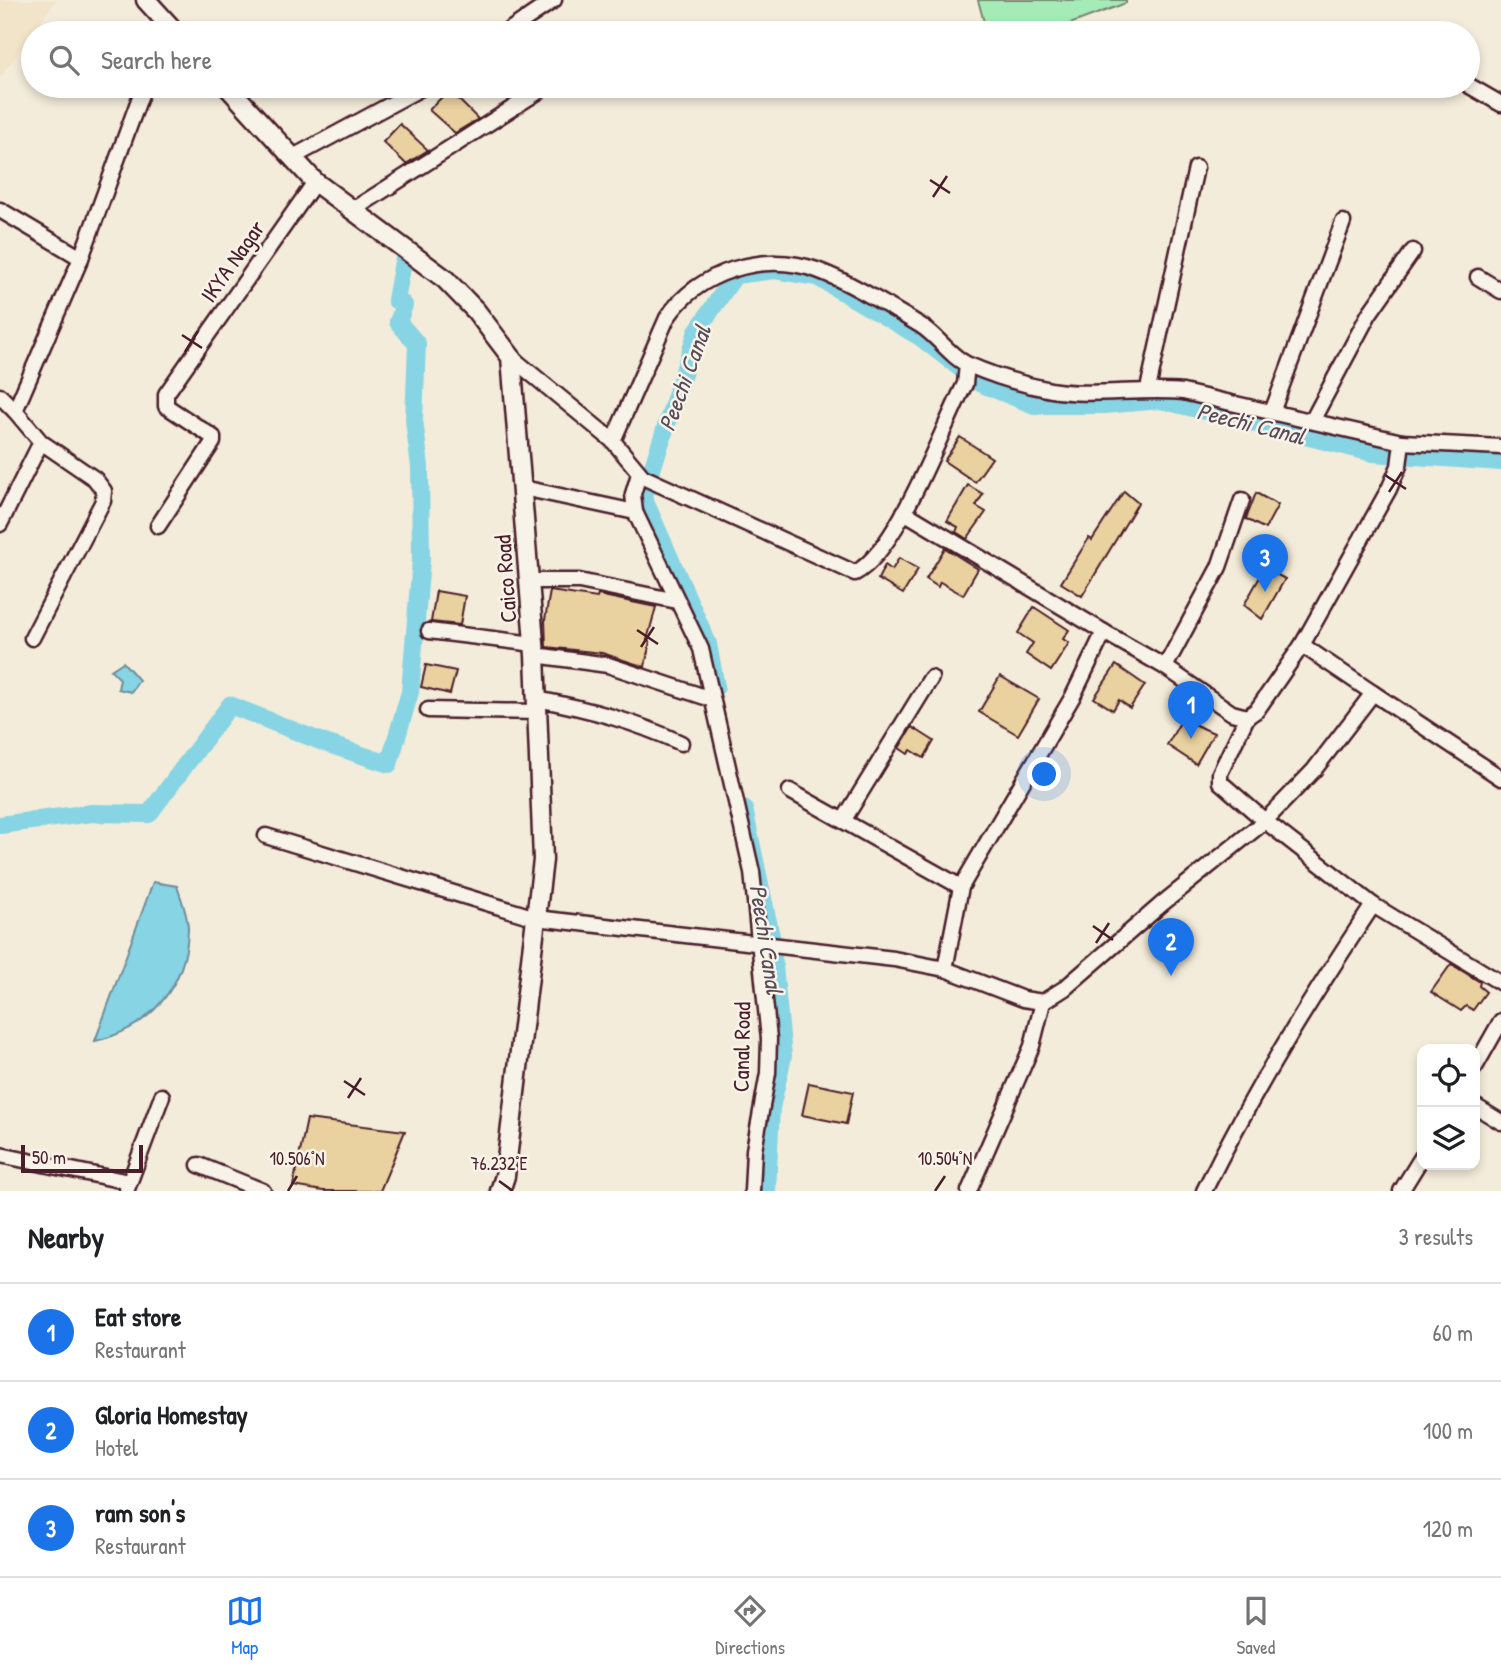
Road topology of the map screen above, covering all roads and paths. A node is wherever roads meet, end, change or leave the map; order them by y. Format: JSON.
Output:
{"nodes":[{"id":1,"x":146,"y":0,"type":"edge"},
{"id":2,"x":554,"y":0,"type":"edge"},
{"id":3,"x":162,"y":21,"type":"edge"},
{"id":4,"x":523,"y":21,"type":"edge"},
{"id":5,"x":1480,"y":92,"type":"edge"},
{"id":6,"x":140,"y":98,"type":"edge"},
{"id":7,"x":239,"y":98,"type":"edge"},
{"id":8,"x":403,"y":98,"type":"edge"},
{"id":9,"x":529,"y":98,"type":"edge"},
{"id":10,"x":1501,"y":104,"type":"edge"},
{"id":11,"x":295,"y":156,"type":"junction"},
{"id":12,"x":1196,"y":168,"type":"dead end"},
{"id":13,"x":315,"y":182,"type":"junction"},
{"id":14,"x":0,"y":210,"type":"edge"},
{"id":15,"x":351,"y":211,"type":"junction"},
{"id":16,"x":1343,"y":222,"type":"dead end"},
{"id":17,"x":1413,"y":251,"type":"dead end"},
{"id":18,"x":81,"y":258,"type":"junction"},
{"id":19,"x":1478,"y":277,"type":"dead end"},
{"id":20,"x":1501,"y":291,"type":"edge"},
{"id":21,"x":512,"y":357,"type":"junction"},
{"id":22,"x":967,"y":365,"type":"junction"},
{"id":23,"x":1148,"y":389,"type":"junction"},
{"id":24,"x":0,"y":397,"type":"edge"},
{"id":25,"x":15,"y":411,"type":"junction"},
{"id":26,"x":1272,"y":412,"type":"junction"},
{"id":27,"x":1312,"y":421,"type":"junction"},
{"id":28,"x":613,"y":441,"type":"junction"},
{"id":29,"x":41,"y":442,"type":"junction"},
{"id":30,"x":1402,"y":446,"type":"junction"},
{"id":31,"x":1501,"y":447,"type":"edge"},
{"id":32,"x":641,"y":476,"type":"junction"},
{"id":33,"x":523,"y":488,"type":"junction"},
{"id":34,"x":1242,"y":500,"type":"dead end"},
{"id":35,"x":635,"y":512,"type":"junction"},
{"id":36,"x":904,"y":512,"type":"junction"},
{"id":37,"x":0,"y":524,"type":"edge"},
{"id":38,"x":158,"y":526,"type":"dead end"},
{"id":39,"x":530,"y":581,"type":"junction"},
{"id":40,"x":677,"y":601,"type":"junction"},
{"id":41,"x":429,"y":631,"type":"dead end"},
{"id":42,"x":1104,"y":632,"type":"junction"},
{"id":43,"x":32,"y":638,"type":"dead end"},
{"id":44,"x":1302,"y":645,"type":"junction"},
{"id":45,"x":535,"y":650,"type":"junction"},
{"id":46,"x":1165,"y":667,"type":"junction"},
{"id":47,"x":931,"y":678,"type":"dead end"},
{"id":48,"x":1373,"y":693,"type":"junction"},
{"id":49,"x":712,"y":699,"type":"junction"},
{"id":50,"x":537,"y":706,"type":"junction"},
{"id":51,"x":428,"y":710,"type":"dead end"},
{"id":52,"x":1247,"y":717,"type":"junction"},
{"id":53,"x":681,"y":743,"type":"dead end"},
{"id":54,"x":1501,"y":778,"type":"edge"},
{"id":55,"x":790,"y":791,"type":"dead end"},
{"id":56,"x":844,"y":821,"type":"junction"},
{"id":57,"x":1265,"y":821,"type":"junction"},
{"id":58,"x":266,"y":836,"type":"dead end"},
{"id":59,"x":961,"y":887,"type":"junction"},
{"id":60,"x":1373,"y":905,"type":"junction"},
{"id":61,"x":536,"y":918,"type":"junction"},
{"id":62,"x":763,"y":945,"type":"junction"},
{"id":63,"x":945,"y":969,"type":"junction"},
{"id":64,"x":1501,"y":983,"type":"edge"},
{"id":65,"x":1043,"y":1002,"type":"junction"},
{"id":66,"x":1501,"y":1021,"type":"edge"},
{"id":67,"x":1480,"y":1058,"type":"edge"},
{"id":68,"x":162,"y":1096,"type":"dead end"},
{"id":69,"x":1477,"y":1107,"type":"edge"},
{"id":70,"x":1501,"y":1122,"type":"edge"},
{"id":71,"x":0,"y":1155,"type":"edge"},
{"id":72,"x":199,"y":1165,"type":"dead end"},
{"id":73,"x":1417,"y":1165,"type":"edge"},
{"id":74,"x":128,"y":1186,"type":"edge"},
{"id":75,"x":263,"y":1191,"type":"edge"},
{"id":76,"x":500,"y":1191,"type":"edge"},
{"id":77,"x":752,"y":1191,"type":"edge"},
{"id":78,"x":969,"y":1191,"type":"edge"},
{"id":79,"x":1203,"y":1191,"type":"edge"},
{"id":80,"x":1401,"y":1191,"type":"edge"}],
"edges":[{"from":1,"to":3,"type":"street"},
{"from":2,"to":4,"type":"street"},
{"from":5,"to":10,"type":"street"},
{"from":6,"to":18,"type":"street"},
{"from":7,"to":11,"type":"street"},
{"from":8,"to":11,"type":"street"},
{"from":9,"to":15,"type":"street"},
{"from":11,"to":13,"type":"street"},
{"from":12,"to":23,"type":"street"},
{"from":13,"to":15,"type":"street"},
{"from":13,"to":38,"type":"street","name":"IKYA Nagar"},
{"from":14,"to":18,"type":"street"},
{"from":15,"to":21,"type":"street"},
{"from":16,"to":26,"type":"street"},
{"from":17,"to":27,"type":"street"},
{"from":18,"to":25,"type":"street"},
{"from":19,"to":20,"type":"street"},
{"from":21,"to":28,"type":"street"},
{"from":21,"to":33,"type":"street","name":"Caico Road"},
{"from":22,"to":23,"type":"street"},
{"from":22,"to":28,"type":"street"},
{"from":22,"to":36,"type":"street"},
{"from":23,"to":26,"type":"street"},
{"from":24,"to":25,"type":"street"},
{"from":25,"to":29,"type":"street"},
{"from":26,"to":27,"type":"street"},
{"from":27,"to":30,"type":"street"},
{"from":28,"to":32,"type":"street"},
{"from":29,"to":37,"type":"street"},
{"from":29,"to":43,"type":"street"},
{"from":30,"to":31,"type":"street"},
{"from":30,"to":44,"type":"street"},
{"from":32,"to":35,"type":"street"},
{"from":32,"to":36,"type":"street"},
{"from":33,"to":35,"type":"street"},
{"from":33,"to":39,"type":"street","name":"Caico Road"},
{"from":34,"to":46,"type":"street"},
{"from":35,"to":40,"type":"street","name":"Canal Road"},
{"from":36,"to":42,"type":"street"},
{"from":39,"to":40,"type":"street"},
{"from":39,"to":45,"type":"street","name":"Caico Road"},
{"from":40,"to":49,"type":"street","name":"Canal Road"},
{"from":41,"to":45,"type":"street"},
{"from":42,"to":46,"type":"street"},
{"from":42,"to":59,"type":"street"},
{"from":44,"to":48,"type":"street"},
{"from":44,"to":52,"type":"street"},
{"from":45,"to":49,"type":"street"},
{"from":45,"to":50,"type":"street","name":"Caico Road"},
{"from":46,"to":52,"type":"street"},
{"from":47,"to":56,"type":"street"},
{"from":48,"to":54,"type":"street"},
{"from":48,"to":57,"type":"street"},
{"from":49,"to":62,"type":"street","name":"Canal Road"},
{"from":50,"to":51,"type":"street"},
{"from":50,"to":53,"type":"street"},
{"from":50,"to":61,"type":"street","name":"Caico Road"},
{"from":52,"to":57,"type":"street"},
{"from":55,"to":56,"type":"street"},
{"from":56,"to":59,"type":"street"},
{"from":57,"to":60,"type":"street"},
{"from":57,"to":65,"type":"street"},
{"from":58,"to":61,"type":"street"},
{"from":59,"to":63,"type":"street"},
{"from":60,"to":64,"type":"street"},
{"from":60,"to":79,"type":"street"},
{"from":61,"to":62,"type":"street"},
{"from":61,"to":76,"type":"street","name":"Caico Road"},
{"from":62,"to":63,"type":"street"},
{"from":62,"to":77,"type":"street","name":"Canal Road"},
{"from":63,"to":65,"type":"street"},
{"from":65,"to":78,"type":"street"},
{"from":66,"to":67,"type":"street"},
{"from":68,"to":74,"type":"street"},
{"from":69,"to":70,"type":"street"},
{"from":71,"to":74,"type":"street"},
{"from":72,"to":75,"type":"street"},
{"from":73,"to":80,"type":"street"}]}
